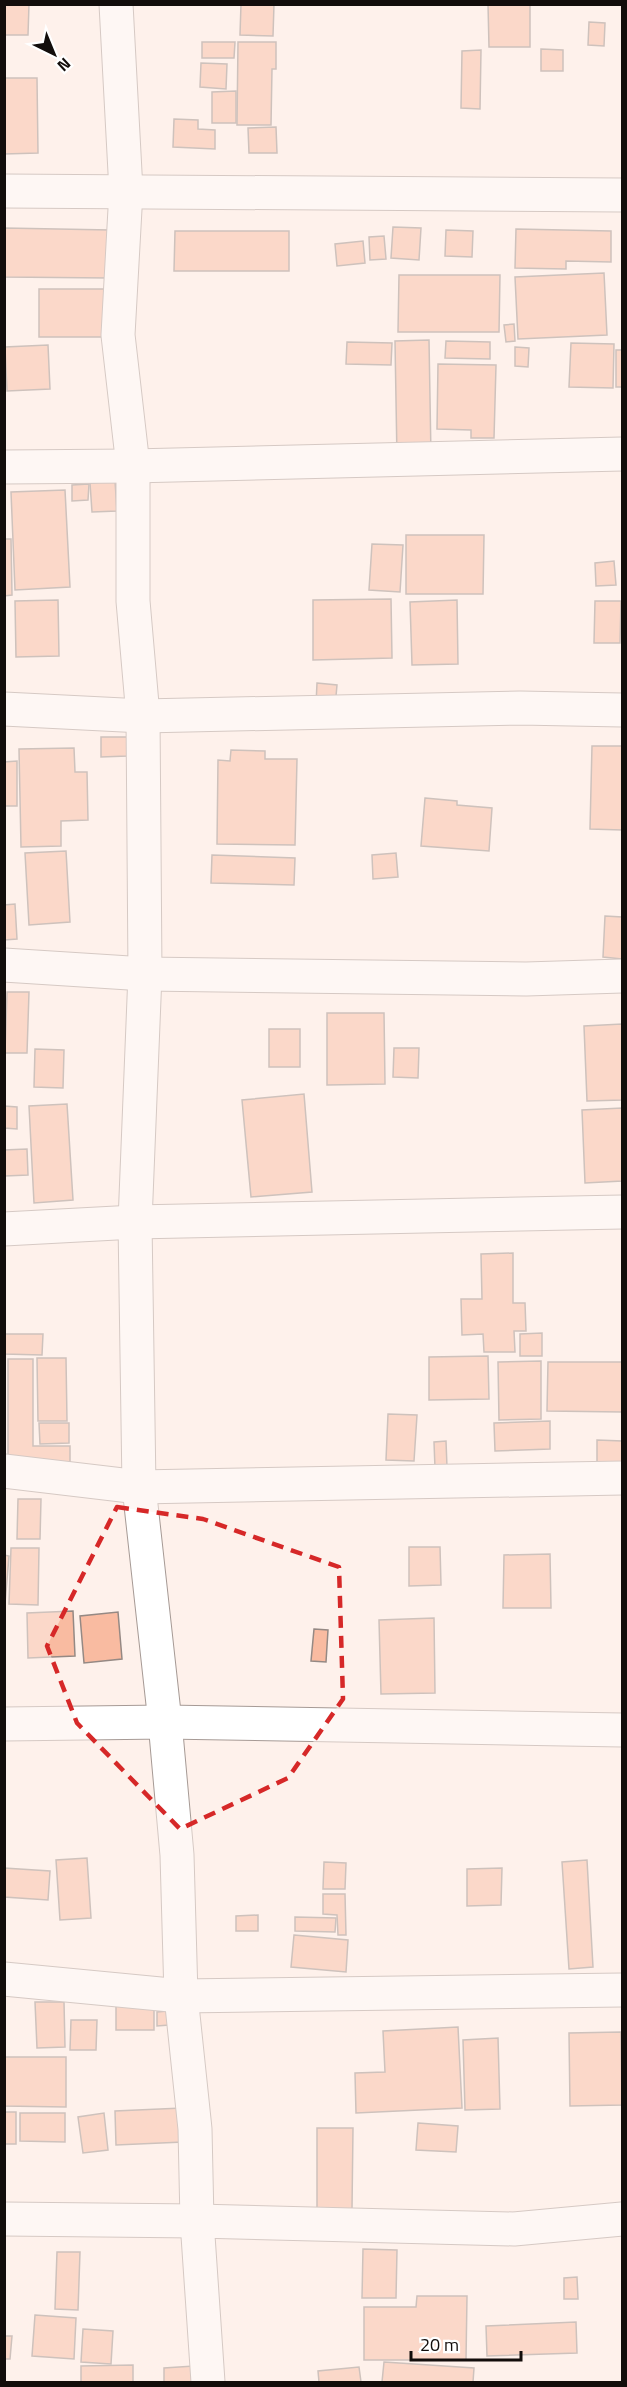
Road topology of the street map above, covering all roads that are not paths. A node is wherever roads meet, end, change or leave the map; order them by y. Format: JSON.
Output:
{"nodes":[{"id":1,"x":116,"y":4,"type":"edge"},
{"id":2,"x":4,"y":191,"type":"edge"},
{"id":3,"x":126,"y":191,"type":"junction"},
{"id":4,"x":622,"y":195,"type":"edge"},
{"id":5,"x":622,"y":454,"type":"edge"},
{"id":6,"x":133,"y":466,"type":"junction"},
{"id":7,"x":4,"y":467,"type":"edge"},
{"id":8,"x":4,"y":709,"type":"edge"},
{"id":9,"x":622,"y":710,"type":"edge"},
{"id":10,"x":143,"y":716,"type":"junction"},
{"id":11,"x":4,"y":965,"type":"edge"},
{"id":12,"x":145,"y":974,"type":"junction"},
{"id":13,"x":622,"y":976,"type":"edge"},
{"id":14,"x":622,"y":1212,"type":"edge"},
{"id":15,"x":135,"y":1222,"type":"junction"},
{"id":16,"x":4,"y":1229,"type":"edge"},
{"id":17,"x":4,"y":1471,"type":"edge"},
{"id":18,"x":622,"y":1478,"type":"edge"},
{"id":19,"x":139,"y":1487,"type":"junction"},
{"id":20,"x":165,"y":1722,"type":"junction"},
{"id":21,"x":4,"y":1724,"type":"edge"},
{"id":22,"x":622,"y":1730,"type":"edge"},
{"id":23,"x":4,"y":1979,"type":"edge"},
{"id":24,"x":622,"y":1990,"type":"edge"},
{"id":25,"x":181,"y":1996,"type":"junction"},
{"id":26,"x":4,"y":2219,"type":"edge"},
{"id":27,"x":622,"y":2219,"type":"edge"},
{"id":28,"x":197,"y":2220,"type":"junction"},
{"id":29,"x":208,"y":2382,"type":"edge"}],
"edges":[{"from":1,"to":3,"type":"street"},
{"from":2,"to":3,"type":"street"},
{"from":3,"to":4,"type":"street"},
{"from":3,"to":6,"type":"street"},
{"from":5,"to":6,"type":"street"},
{"from":6,"to":7,"type":"street"},
{"from":6,"to":10,"type":"street"},
{"from":8,"to":10,"type":"street"},
{"from":9,"to":10,"type":"street"},
{"from":10,"to":12,"type":"street"},
{"from":11,"to":12,"type":"street"},
{"from":12,"to":13,"type":"street"},
{"from":12,"to":15,"type":"street"},
{"from":14,"to":15,"type":"street"},
{"from":15,"to":16,"type":"street"},
{"from":15,"to":19,"type":"street"},
{"from":17,"to":19,"type":"street"},
{"from":18,"to":19,"type":"street"},
{"from":19,"to":20,"type":"street"},
{"from":20,"to":21,"type":"street"},
{"from":20,"to":22,"type":"street"},
{"from":20,"to":25,"type":"street"},
{"from":23,"to":25,"type":"street"},
{"from":24,"to":25,"type":"street"},
{"from":25,"to":28,"type":"street"},
{"from":26,"to":28,"type":"street"},
{"from":27,"to":28,"type":"street"},
{"from":28,"to":29,"type":"street"}]}
